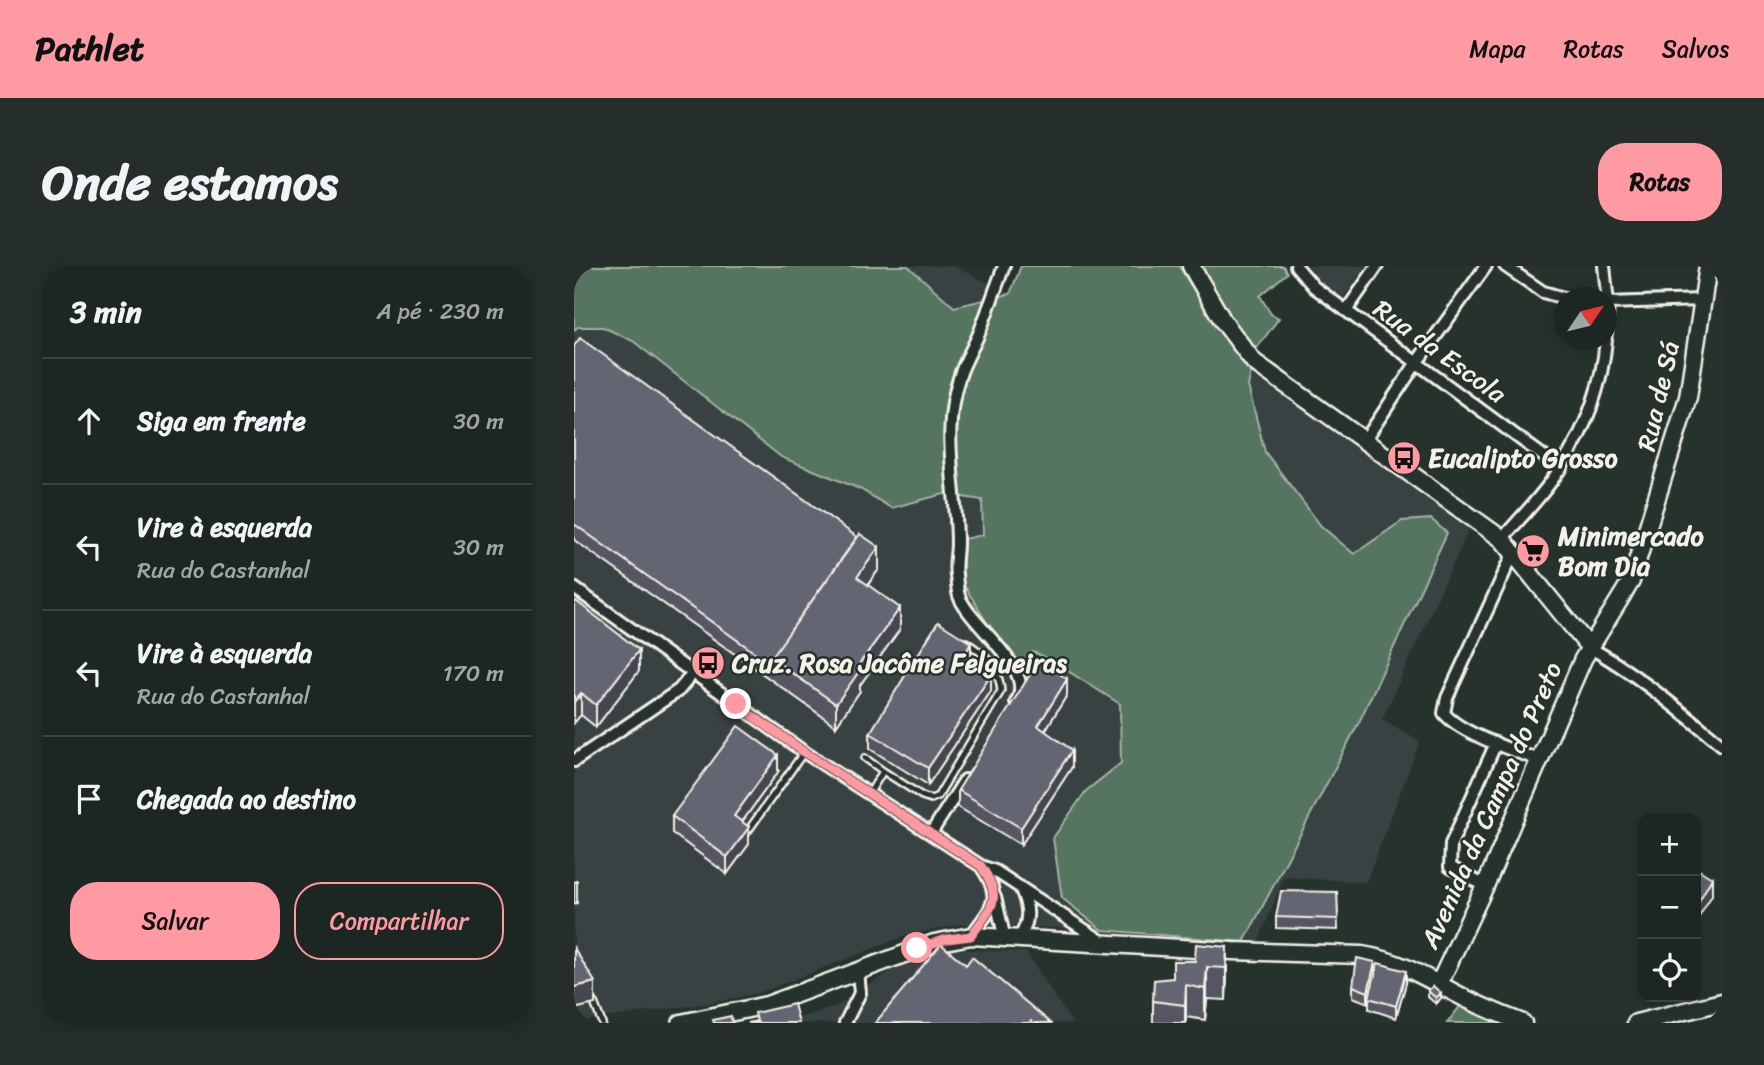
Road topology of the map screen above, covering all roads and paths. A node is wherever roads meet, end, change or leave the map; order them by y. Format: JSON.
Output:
{"nodes":[{"id":1,"x":1004,"y":266,"type":"edge"},
{"id":2,"x":1191,"y":266,"type":"edge"},
{"id":3,"x":1296,"y":266,"type":"edge"},
{"id":4,"x":1377,"y":266,"type":"edge"},
{"id":5,"x":1486,"y":266,"type":"edge"},
{"id":6,"x":1505,"y":266,"type":"edge"},
{"id":7,"x":1604,"y":266,"type":"edge"},
{"id":8,"x":1709,"y":266,"type":"edge"},
{"id":9,"x":1606,"y":287,"type":"edge"},
{"id":10,"x":1554,"y":295,"type":"edge"},
{"id":11,"x":1702,"y":300,"type":"junction"},
{"id":12,"x":1617,"y":303,"type":"edge"},
{"id":13,"x":1346,"y":311,"type":"junction"},
{"id":14,"x":1605,"y":350,"type":"edge"},
{"id":15,"x":1417,"y":362,"type":"junction"},
{"id":16,"x":1365,"y":440,"type":"junction"},
{"id":17,"x":1561,"y":468,"type":"junction"},
{"id":18,"x":1503,"y":539,"type":"junction"},
{"id":19,"x":1513,"y":554,"type":"junction"},
{"id":20,"x":574,"y":588,"type":"edge"},
{"id":21,"x":962,"y":639,"type":"edge"},
{"id":22,"x":1589,"y":647,"type":"junction"},
{"id":23,"x":692,"y":673,"type":"junction"},
{"id":24,"x":1013,"y":707,"type":"edge"},
{"id":25,"x":1496,"y":743,"type":"junction"},
{"id":26,"x":1722,"y":745,"type":"edge"},
{"id":27,"x":804,"y":752,"type":"junction"},
{"id":28,"x":865,"y":758,"type":"dead end"},
{"id":29,"x":1539,"y":760,"type":"junction"},
{"id":30,"x":574,"y":761,"type":"edge"},
{"id":31,"x":883,"y":771,"type":"junction"},
{"id":32,"x":968,"y":776,"type":"edge"},
{"id":33,"x":869,"y":794,"type":"junction"},
{"id":34,"x":931,"y":833,"type":"junction"},
{"id":35,"x":745,"y":835,"type":"edge"},
{"id":36,"x":981,"y":866,"type":"junction"},
{"id":37,"x":1485,"y":886,"type":"junction"},
{"id":38,"x":1020,"y":887,"type":"junction"},
{"id":39,"x":995,"y":894,"type":"junction"},
{"id":40,"x":971,"y":936,"type":"junction"},
{"id":41,"x":1011,"y":939,"type":"junction"},
{"id":42,"x":1106,"y":943,"type":"junction"},
{"id":43,"x":858,"y":971,"type":"junction"},
{"id":44,"x":1439,"y":984,"type":"junction"},
{"id":45,"x":588,"y":988,"type":"edge"},
{"id":46,"x":1722,"y":1002,"type":"edge"},
{"id":47,"x":602,"y":1023,"type":"edge"},
{"id":48,"x":681,"y":1023,"type":"edge"},
{"id":49,"x":845,"y":1023,"type":"edge"},
{"id":50,"x":1523,"y":1023,"type":"edge"},
{"id":51,"x":1636,"y":1023,"type":"edge"}],
"edges":[{"from":1,"to":24,"type":"street"},
{"from":2,"to":16,"type":"street"},
{"from":3,"to":13,"type":"street","name":"Rua da Escola"},
{"from":4,"to":13,"type":"street"},
{"from":5,"to":15,"type":"street"},
{"from":6,"to":10,"type":"street"},
{"from":7,"to":9,"type":"street"},
{"from":8,"to":11,"type":"street","name":"Rua de Sá"},
{"from":11,"to":12,"type":"street"},
{"from":11,"to":22,"type":"street","name":"Rua de Sá"},
{"from":13,"to":15,"type":"street","name":"Rua da Escola"},
{"from":14,"to":17,"type":"street"},
{"from":15,"to":16,"type":"street"},
{"from":15,"to":17,"type":"street","name":"Rua da Escola"},
{"from":16,"to":18,"type":"street"},
{"from":17,"to":18,"type":"street"},
{"from":18,"to":19,"type":"street"},
{"from":19,"to":22,"type":"street"},
{"from":19,"to":25,"type":"street"},
{"from":20,"to":23,"type":"street"},
{"from":21,"to":31,"type":"lane"},
{"from":22,"to":26,"type":"street"},
{"from":22,"to":29,"type":"street","name":"Avenida da Campa do Preto"},
{"from":23,"to":27,"type":"street"},
{"from":23,"to":30,"type":"street"},
{"from":25,"to":29,"type":"street"},
{"from":25,"to":37,"type":"street"},
{"from":27,"to":33,"type":"street"},
{"from":27,"to":35,"type":"lane"},
{"from":28,"to":31,"type":"lane"},
{"from":29,"to":37,"type":"street","name":"Avenida da Campa do Preto"},
{"from":31,"to":33,"type":"lane"},
{"from":32,"to":34,"type":"street"},
{"from":33,"to":34,"type":"street"},
{"from":34,"to":36,"type":"street"},
{"from":36,"to":38,"type":"street"},
{"from":36,"to":39,"type":"street"},
{"from":37,"to":44,"type":"street","name":"Avenida da Campa do Preto"},
{"from":38,"to":41,"type":"street"},
{"from":38,"to":42,"type":"street"},
{"from":39,"to":40,"type":"street"},
{"from":39,"to":41,"type":"street"},
{"from":40,"to":41,"type":"street"},
{"from":40,"to":43,"type":"street"},
{"from":41,"to":42,"type":"street"},
{"from":42,"to":44,"type":"street"},
{"from":43,"to":48,"type":"street"},
{"from":43,"to":49,"type":"street"},
{"from":44,"to":50,"type":"street"},
{"from":45,"to":47,"type":"lane"},
{"from":46,"to":51,"type":"street"}]}
